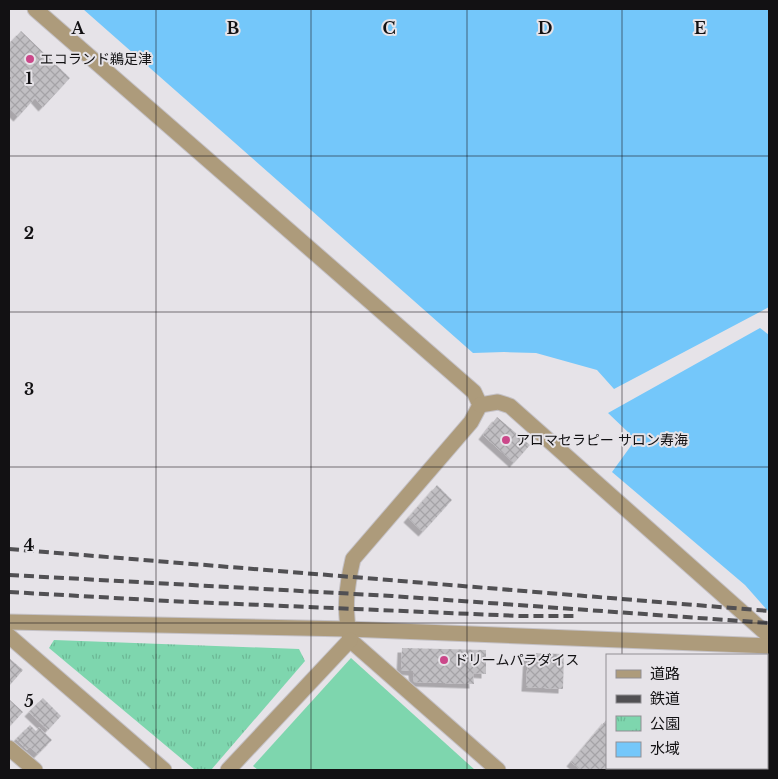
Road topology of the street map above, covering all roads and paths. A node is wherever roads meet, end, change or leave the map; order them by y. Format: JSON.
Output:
{"nodes":[{"id":1,"x":36,"y":9,"type":"edge"},
{"id":2,"x":480,"y":405,"type":"junction"},
{"id":3,"x":9,"y":622,"type":"edge"},
{"id":4,"x":349,"y":634,"type":"junction"},
{"id":5,"x":9,"y":636,"type":"edge"},
{"id":6,"x":769,"y":636,"type":"edge"},
{"id":7,"x":769,"y":646,"type":"edge"},
{"id":8,"x":9,"y":748,"type":"edge"},
{"id":9,"x":35,"y":770,"type":"edge"},
{"id":10,"x":164,"y":770,"type":"edge"},
{"id":11,"x":228,"y":770,"type":"edge"},
{"id":12,"x":498,"y":770,"type":"edge"}],
"edges":[{"from":1,"to":2,"type":"street"},
{"from":2,"to":4,"type":"street"},
{"from":2,"to":6,"type":"street"},
{"from":3,"to":4,"type":"street"},
{"from":4,"to":7,"type":"street"},
{"from":4,"to":11,"type":"street"},
{"from":4,"to":12,"type":"street"},
{"from":5,"to":10,"type":"street"},
{"from":8,"to":9,"type":"street"}]}
